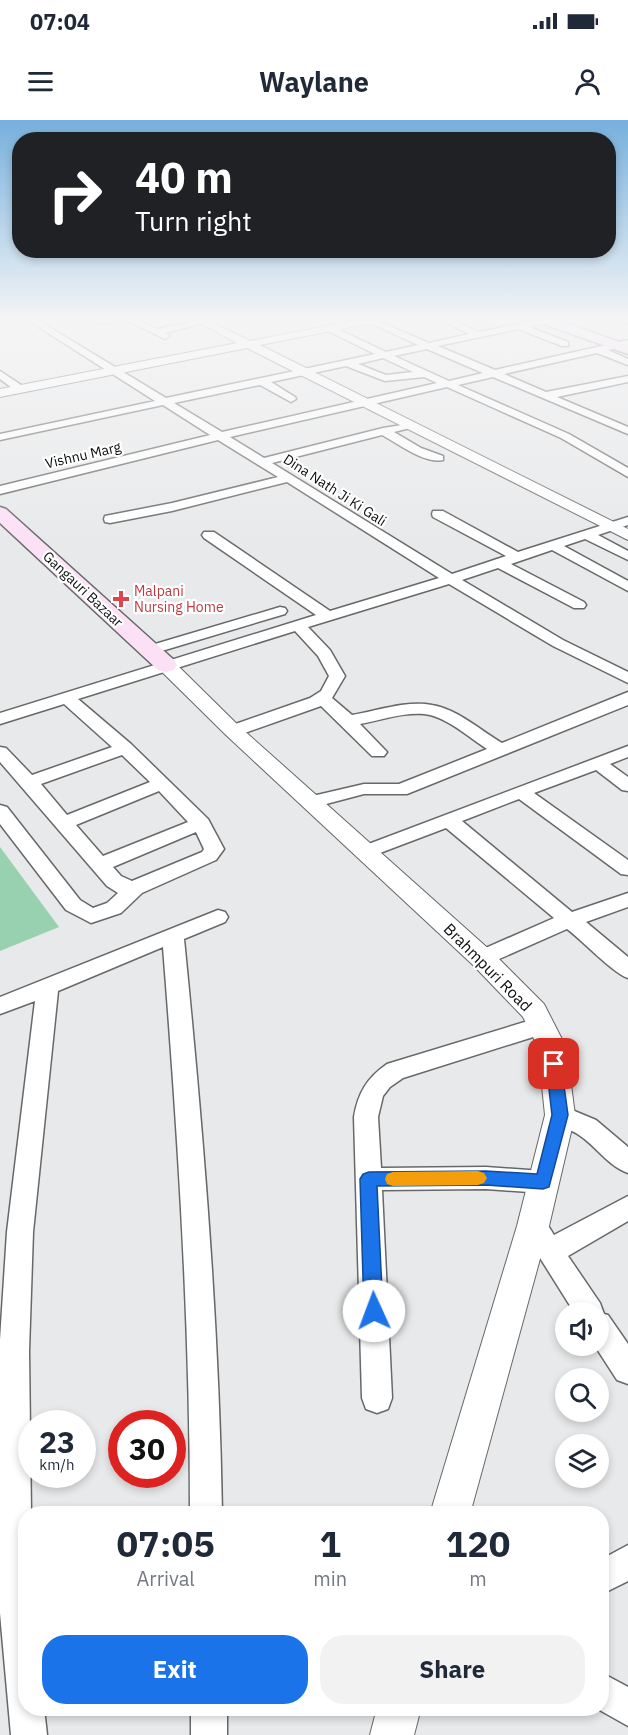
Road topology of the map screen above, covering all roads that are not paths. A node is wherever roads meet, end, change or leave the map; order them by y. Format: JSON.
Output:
{"nodes":[{"id":1,"x":151,"y":394,"type":"edge"},
{"id":2,"x":202,"y":394,"type":"edge"},
{"id":3,"x":283,"y":394,"type":"edge"},
{"id":4,"x":351,"y":394,"type":"edge"},
{"id":5,"x":402,"y":394,"type":"edge"},
{"id":6,"x":472,"y":394,"type":"edge"},
{"id":7,"x":540,"y":394,"type":"edge"},
{"id":8,"x":552,"y":394,"type":"edge"},
{"id":9,"x":608,"y":394,"type":"edge"},
{"id":10,"x":544,"y":396,"type":"junction"},
{"id":11,"x":291,"y":399,"type":"dead end"},
{"id":12,"x":367,"y":402,"type":"junction"},
{"id":13,"x":164,"y":403,"type":"junction"},
{"id":14,"x":564,"y":404,"type":"junction"},
{"id":15,"x":410,"y":425,"type":"junction"},
{"id":16,"x":383,"y":431,"type":"junction"},
{"id":17,"x":628,"y":431,"type":"edge"},
{"id":18,"x":219,"y":436,"type":"junction"},
{"id":19,"x":0,"y":437,"type":"edge"},
{"id":20,"x":439,"y":458,"type":"dead end"},
{"id":21,"x":262,"y":462,"type":"junction"},
{"id":22,"x":628,"y":473,"type":"edge"},
{"id":23,"x":289,"y":478,"type":"junction"},
{"id":24,"x":0,"y":490,"type":"edge"},
{"id":25,"x":0,"y":513,"type":"edge"},
{"id":26,"x":438,"y":514,"type":"dead end"},
{"id":27,"x":110,"y":519,"type":"dead end"},
{"id":28,"x":628,"y":520,"type":"edge"},
{"id":29,"x":610,"y":526,"type":"junction"},
{"id":30,"x":585,"y":534,"type":"junction"},
{"id":31,"x":209,"y":535,"type":"dead end"},
{"id":32,"x":628,"y":535,"type":"edge"},
{"id":33,"x":552,"y":545,"type":"junction"},
{"id":34,"x":628,"y":556,"type":"edge"},
{"id":35,"x":517,"y":557,"type":"junction"},
{"id":36,"x":499,"y":563,"type":"junction"},
{"id":37,"x":450,"y":579,"type":"junction"},
{"id":38,"x":628,"y":587,"type":"edge"},
{"id":39,"x":579,"y":605,"type":"dead end"},
{"id":40,"x":280,"y":611,"type":"dead end"},
{"id":41,"x":328,"y":616,"type":"junction"},
{"id":42,"x":297,"y":625,"type":"junction"},
{"id":43,"x":158,"y":658,"type":"junction"},
{"id":44,"x":628,"y":678,"type":"edge"},
{"id":45,"x":67,"y":698,"type":"junction"},
{"id":46,"x":322,"y":698,"type":"junction"},
{"id":47,"x":626,"y":702,"type":"edge"},
{"id":48,"x":0,"y":720,"type":"edge"},
{"id":49,"x":347,"y":721,"type":"junction"},
{"id":50,"x":233,"y":731,"type":"junction"},
{"id":51,"x":125,"y":748,"type":"junction"},
{"id":52,"x":499,"y":749,"type":"junction"},
{"id":53,"x":628,"y":751,"type":"edge"},
{"id":54,"x":0,"y":752,"type":"edge"},
{"id":55,"x":378,"y":752,"type":"dead end"},
{"id":56,"x":598,"y":763,"type":"junction"},
{"id":57,"x":29,"y":782,"type":"junction"},
{"id":58,"x":161,"y":784,"type":"junction"},
{"id":59,"x":628,"y":786,"type":"edge"},
{"id":60,"x":522,"y":793,"type":"junction"},
{"id":61,"x":311,"y":802,"type":"junction"},
{"id":62,"x":0,"y":811,"type":"edge"},
{"id":63,"x":450,"y":821,"type":"junction"},
{"id":64,"x":63,"y":823,"type":"junction"},
{"id":65,"x":201,"y":823,"type":"junction"},
{"id":66,"x":365,"y":852,"type":"junction"},
{"id":67,"x":101,"y":864,"type":"junction"},
{"id":68,"x":628,"y":869,"type":"edge"},
{"id":69,"x":135,"y":888,"type":"junction"},
{"id":70,"x":628,"y":900,"type":"edge"},
{"id":71,"x":218,"y":917,"type":"dead end"},
{"id":72,"x":569,"y":921,"type":"junction"},
{"id":73,"x":173,"y":935,"type":"junction"},
{"id":74,"x":482,"y":958,"type":"junction"},
{"id":75,"x":628,"y":970,"type":"edge"},
{"id":76,"x":48,"y":986,"type":"junction"},
{"id":77,"x":0,"y":1006,"type":"edge"},
{"id":78,"x":541,"y":1026,"type":"junction"},
{"id":79,"x":560,"y":1115,"type":"junction"},
{"id":80,"x":628,"y":1162,"type":"edge"},
{"id":81,"x":369,"y":1179,"type":"junction"},
{"id":82,"x":543,"y":1182,"type":"junction"},
{"id":83,"x":628,"y":1207,"type":"edge"},
{"id":84,"x":532,"y":1226,"type":"junction"},
{"id":85,"x":550,"y":1252,"type":"junction"},
{"id":86,"x":583,"y":1302,"type":"edge"},
{"id":87,"x":609,"y":1342,"type":"edge"},
{"id":88,"x":628,"y":1370,"type":"edge"},
{"id":89,"x":377,"y":1398,"type":"dead end"},
{"id":90,"x":206,"y":1506,"type":"edge"},
{"id":91,"x":452,"y":1506,"type":"edge"},
{"id":92,"x":628,"y":1562,"type":"edge"},
{"id":93,"x":609,"y":1573,"type":"edge"},
{"id":94,"x":18,"y":1620,"type":"edge"},
{"id":95,"x":609,"y":1696,"type":"edge"},
{"id":96,"x":628,"y":1708,"type":"edge"},
{"id":97,"x":27,"y":1716,"type":"edge"},
{"id":98,"x":209,"y":1716,"type":"edge"},
{"id":99,"x":29,"y":1735,"type":"edge"},
{"id":100,"x":209,"y":1735,"type":"edge"}],
"edges":[{"from":1,"to":13,"type":"street","name":"Dina Nath Ji Ki Gali"},
{"from":2,"to":13,"type":"street"},
{"from":3,"to":11,"type":"street"},
{"from":4,"to":12,"type":"street"},
{"from":5,"to":12,"type":"street","name":"Vishnu Marg"},
{"from":6,"to":22,"type":"street"},
{"from":7,"to":10,"type":"street"},
{"from":8,"to":10,"type":"street"},
{"from":9,"to":14,"type":"street"},
{"from":10,"to":14,"type":"street"},
{"from":12,"to":15,"type":"street"},
{"from":12,"to":18,"type":"street","name":"Vishnu Marg"},
{"from":13,"to":18,"type":"street","name":"Dina Nath Ji Ki Gali"},
{"from":13,"to":19,"type":"street"},
{"from":14,"to":17,"type":"street"},
{"from":15,"to":16,"type":"street"},
{"from":15,"to":29,"type":"street"},
{"from":16,"to":20,"type":"street"},
{"from":16,"to":21,"type":"street"},
{"from":18,"to":21,"type":"street","name":"Dina Nath Ji Ki Gali"},
{"from":18,"to":24,"type":"street","name":"Vishnu Marg"},
{"from":21,"to":23,"type":"street","name":"Dina Nath Ji Ki Gali"},
{"from":23,"to":27,"type":"street"},
{"from":23,"to":37,"type":"street","name":"Dina Nath Ji Ki Gali"},
{"from":25,"to":43,"type":"main road","name":"Gangauri Bazaar"},
{"from":26,"to":35,"type":"street"},
{"from":28,"to":29,"type":"street"},
{"from":29,"to":30,"type":"street"},
{"from":29,"to":32,"type":"street"},
{"from":30,"to":33,"type":"street"},
{"from":30,"to":34,"type":"street"},
{"from":31,"to":41,"type":"street"},
{"from":33,"to":35,"type":"street"},
{"from":33,"to":38,"type":"street"},
{"from":35,"to":36,"type":"street"},
{"from":36,"to":37,"type":"street"},
{"from":36,"to":39,"type":"street"},
{"from":37,"to":41,"type":"street"},
{"from":37,"to":44,"type":"street","name":"Dina Nath Ji Ki Gali"},
{"from":40,"to":43,"type":"street"},
{"from":41,"to":42,"type":"street"},
{"from":42,"to":43,"type":"street"},
{"from":42,"to":46,"type":"street"},
{"from":43,"to":45,"type":"street"},
{"from":43,"to":50,"type":"street","name":"Brahmpuri Road"},
{"from":45,"to":48,"type":"street"},
{"from":45,"to":51,"type":"street"},
{"from":46,"to":49,"type":"street"},
{"from":46,"to":50,"type":"street"},
{"from":47,"to":52,"type":"street"},
{"from":49,"to":52,"type":"street"},
{"from":49,"to":55,"type":"street"},
{"from":50,"to":61,"type":"street","name":"Brahmpuri Road"},
{"from":51,"to":57,"type":"street"},
{"from":51,"to":58,"type":"street"},
{"from":52,"to":61,"type":"street"},
{"from":53,"to":56,"type":"street"},
{"from":54,"to":57,"type":"street"},
{"from":56,"to":59,"type":"street"},
{"from":56,"to":60,"type":"street"},
{"from":57,"to":64,"type":"street"},
{"from":58,"to":64,"type":"street"},
{"from":58,"to":65,"type":"street"},
{"from":60,"to":63,"type":"street"},
{"from":60,"to":68,"type":"street"},
{"from":61,"to":66,"type":"street","name":"Brahmpuri Road"},
{"from":62,"to":69,"type":"street"},
{"from":63,"to":66,"type":"street"},
{"from":63,"to":72,"type":"street"},
{"from":64,"to":67,"type":"street"},
{"from":65,"to":67,"type":"street"},
{"from":65,"to":69,"type":"street"},
{"from":66,"to":74,"type":"street","name":"Brahmpuri Road"},
{"from":67,"to":69,"type":"street"},
{"from":70,"to":72,"type":"street"},
{"from":71,"to":73,"type":"street"},
{"from":72,"to":74,"type":"street"},
{"from":72,"to":75,"type":"street"},
{"from":73,"to":76,"type":"street"},
{"from":73,"to":90,"type":"street"},
{"from":74,"to":78,"type":"street","name":"Brahmpuri Road"},
{"from":76,"to":77,"type":"street"},
{"from":76,"to":94,"type":"street"},
{"from":78,"to":79,"type":"street","name":"Brahmpuri Road"},
{"from":78,"to":81,"type":"street"},
{"from":79,"to":80,"type":"street"},
{"from":79,"to":82,"type":"street","name":"Brahmpuri Road"},
{"from":81,"to":82,"type":"street"},
{"from":81,"to":89,"type":"street"},
{"from":82,"to":84,"type":"street","name":"Brahmpuri Road"},
{"from":83,"to":85,"type":"street"},
{"from":84,"to":85,"type":"street"},
{"from":84,"to":91,"type":"street","name":"Brahmpuri Road"},
{"from":85,"to":86,"type":"street"},
{"from":87,"to":88,"type":"street"},
{"from":92,"to":93,"type":"street"},
{"from":95,"to":96,"type":"street"},
{"from":97,"to":99,"type":"street"},
{"from":98,"to":100,"type":"street"}]}
